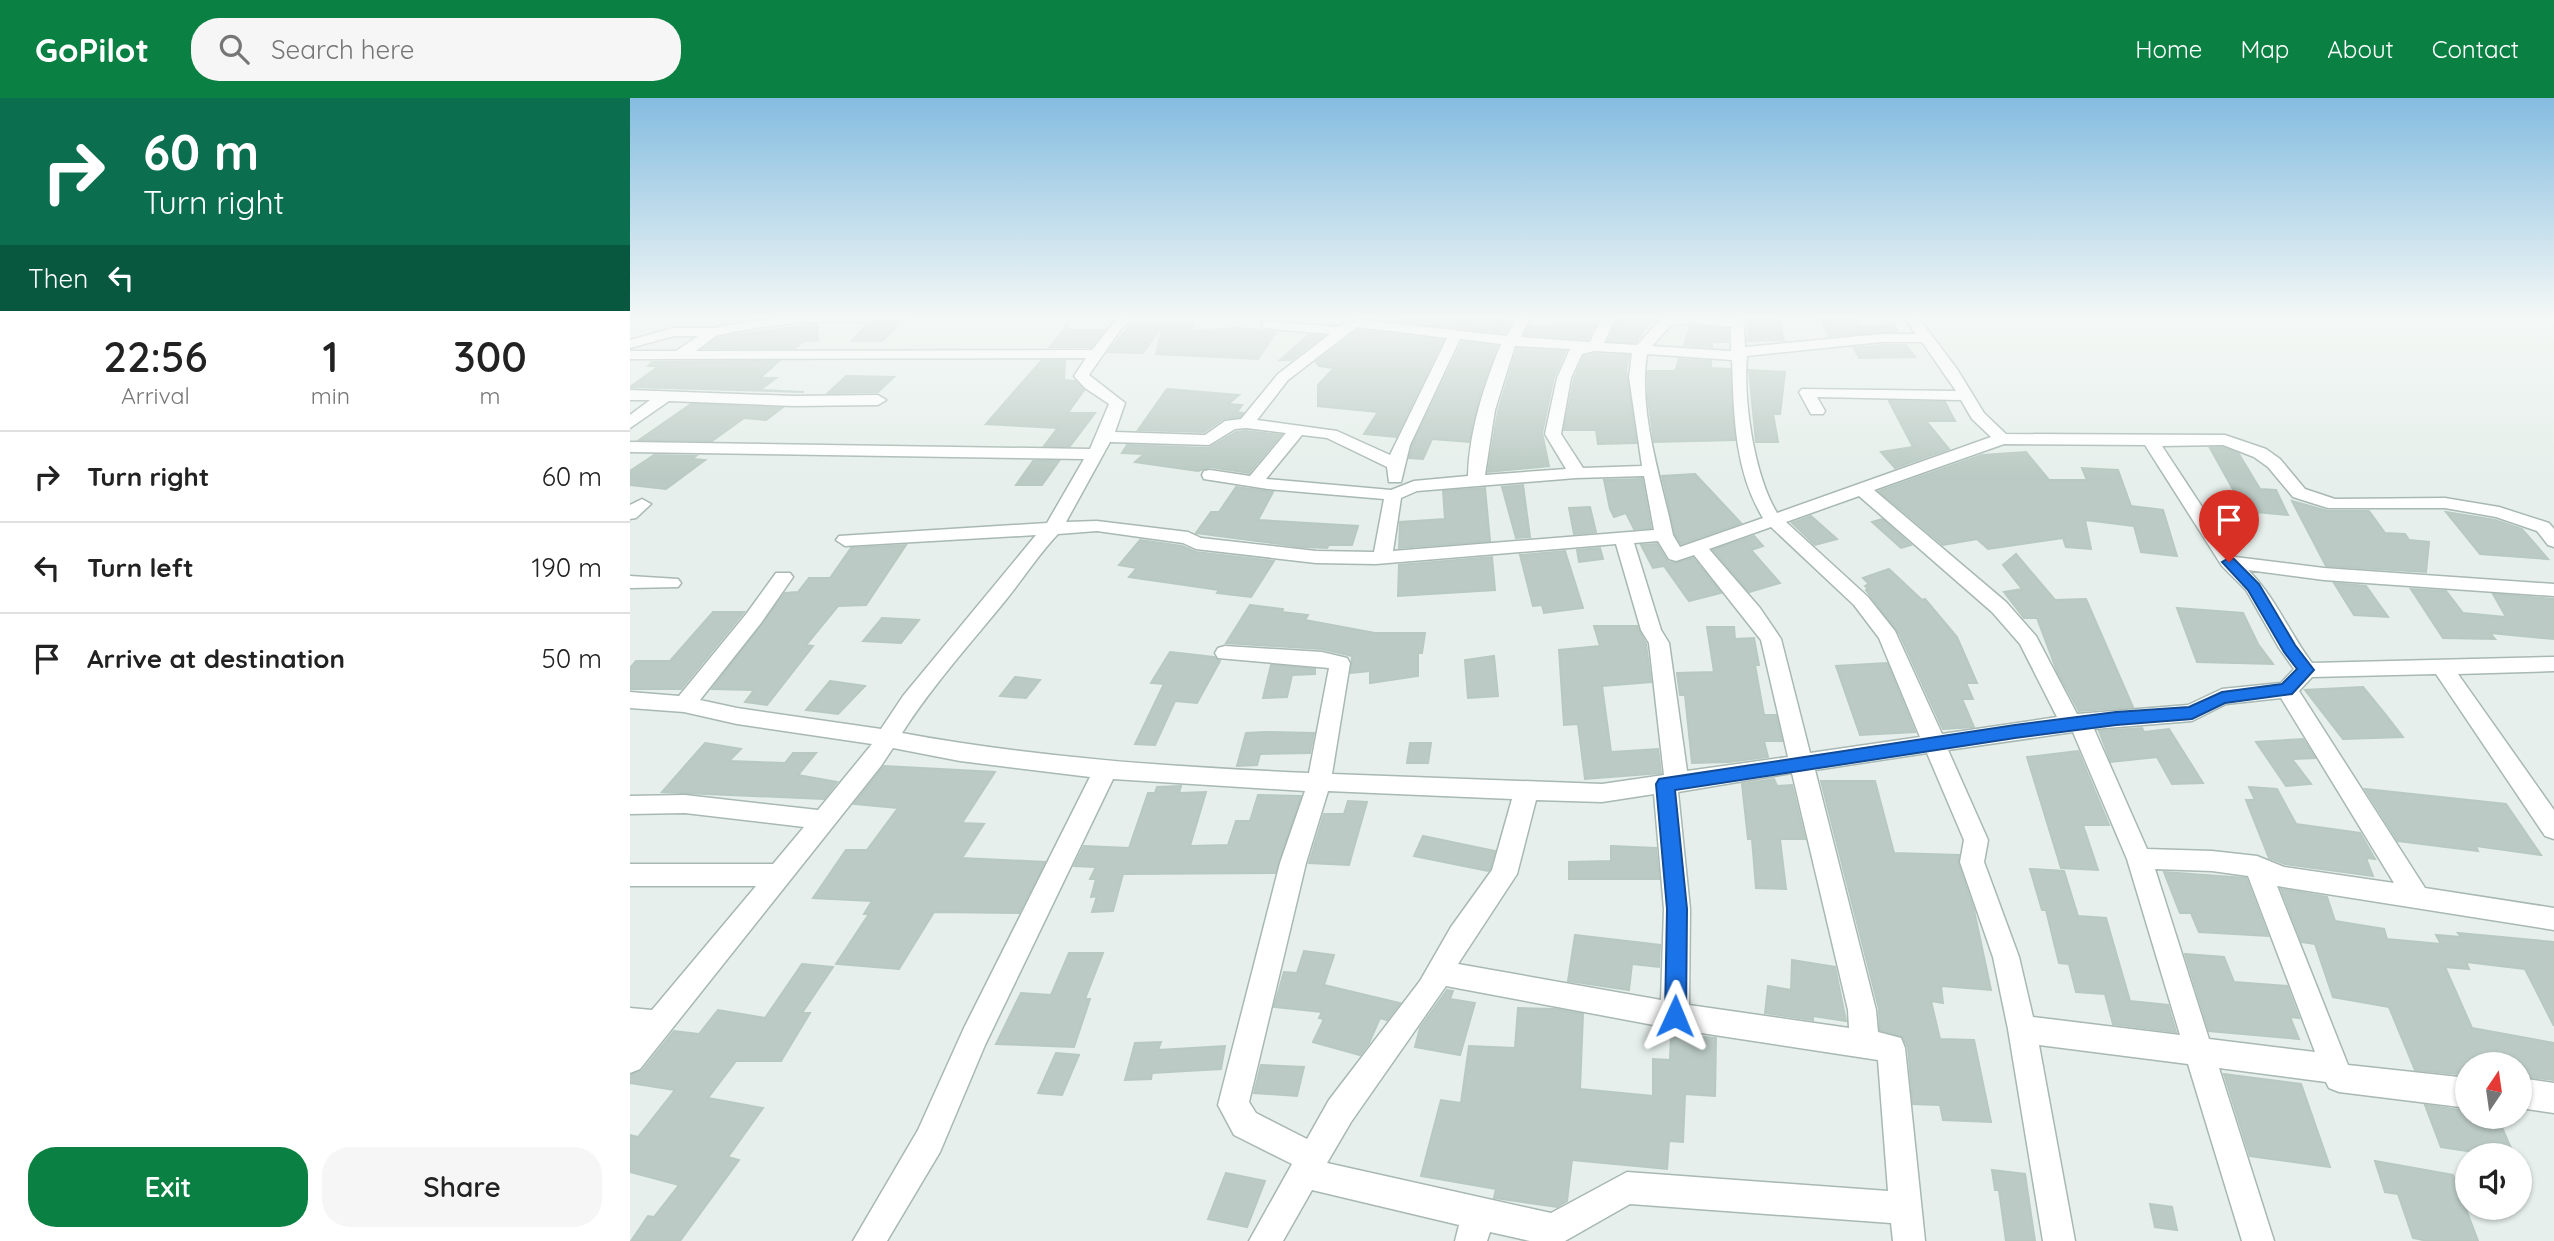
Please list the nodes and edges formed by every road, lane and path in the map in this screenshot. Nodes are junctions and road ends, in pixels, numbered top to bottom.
1 (1085, 369) edge
2 (1293, 369) edge
3 (1443, 369) edge
4 (1498, 369) edge
5 (1568, 369) edge
6 (1637, 369) edge
7 (1741, 369) edge
8 (1948, 369) edge
9 (630, 395) edge
10 (667, 395) junction
11 (1966, 396) junction
12 (878, 400) dead end
13 (1816, 411) dead end
14 (630, 423) edge
15 (1246, 423) junction
16 (1298, 429) junction
17 (2002, 439) junction
18 (2151, 441) junction
19 (1100, 446) junction
20 (631, 448) edge
21 (1395, 464) junction
22 (1651, 471) junction
23 (1576, 473) junction
24 (1210, 475) dead end
25 (1477, 481) junction
26 (1254, 482) junction
27 (1863, 490) junction
28 (1399, 492) junction
29 (630, 503) edge
30 (630, 514) edge
31 (1773, 520) junction
32 (1054, 527) junction
33 (1664, 535) junction
34 (1623, 538) junction
35 (845, 540) dead end
36 (2554, 541) edge
37 (1699, 549) junction
38 (1383, 557) junction
39 (2229, 562) junction
40 (2324, 574) junction
41 (783, 577) dead end
42 (630, 582) edge
43 (671, 583) dead end
44 (2254, 587) junction
45 (2554, 590) edge
46 (1225, 653) dead end
47 (2554, 664) edge
48 (2442, 667) junction
49 (2306, 670) junction
50 (2287, 690) junction
51 (630, 700) edge
52 (684, 704) junction
53 (2075, 723) junction
54 (889, 738) junction
55 (1934, 743) junction
56 (1802, 764) junction
57 (1106, 769) junction
58 (1319, 783) junction
59 (1671, 783) junction
60 (1526, 792) junction
61 (630, 806) edge
62 (822, 820) junction
63 (2554, 829) edge
64 (2139, 859) junction
65 (2257, 866) junction
66 (630, 875) edge
67 (778, 875) junction
68 (2417, 898) junction
69 (2554, 919) edge
70 (1441, 973) junction
71 (1675, 1016) junction
72 (630, 1021) edge
73 (658, 1024) junction
74 (2022, 1029) junction
75 (1864, 1042) junction
76 (2201, 1052) junction
77 (630, 1059) edge
78 (2335, 1069) junction
79 (2455, 1091) edge
80 (2532, 1095) edge
81 (2554, 1098) edge
82 (1309, 1166) junction
83 (1906, 1208) junction
84 (1475, 1227) edge
85 (869, 1241) edge
86 (1265, 1241) edge
87 (1909, 1241) edge
88 (2059, 1241) edge
89 (2258, 1241) edge

1 - 19 street
2 - 15 street
3 - 21 street
4 - 25 street
5 - 23 street
6 - 22 street
7 - 31 street
8 - 11 street
9 - 10 street
10 - 12 street
10 - 14 street
11 - 13 street
11 - 17 street
15 - 16 street
15 - 19 street
16 - 21 street
16 - 26 street
17 - 18 street
17 - 27 street
18 - 36 street
18 - 39 street
19 - 20 street
19 - 32 street
21 - 28 street
22 - 23 street
22 - 33 street
23 - 25 street
24 - 26 street
25 - 28 street
26 - 28 street
27 - 31 street
27 - 53 street
28 - 38 street
29 - 30 street
31 - 37 street
31 - 55 street
32 - 35 street
32 - 38 street
32 - 54 street
33 - 34 street
33 - 37 street
34 - 38 street
34 - 59 street
37 - 56 street
39 - 40 street
39 - 44 street
40 - 44 street
40 - 45 street
41 - 52 street
42 - 43 street
44 - 49 street
46 - 58 street
47 - 48 street
48 - 49 street
48 - 63 street
49 - 50 street
50 - 53 street
50 - 68 street
51 - 52 street
52 - 54 street
53 - 55 street
53 - 64 street
54 - 57 street
54 - 62 street
55 - 56 street
55 - 74 street
56 - 59 street
56 - 75 street
57 - 58 street
57 - 85 street
58 - 60 street
58 - 82 street
59 - 60 street
59 - 71 street
60 - 70 street
61 - 62 street
62 - 67 street
64 - 65 street
64 - 76 street
65 - 68 street
65 - 78 street
66 - 67 street
67 - 73 street
68 - 69 street
70 - 71 street
70 - 82 street
71 - 75 street
72 - 73 street
73 - 77 street
74 - 76 street
74 - 88 street
75 - 83 street
76 - 78 street
76 - 89 street
78 - 79 street
80 - 81 street
82 - 84 street
82 - 86 street
83 - 84 street
83 - 87 street

